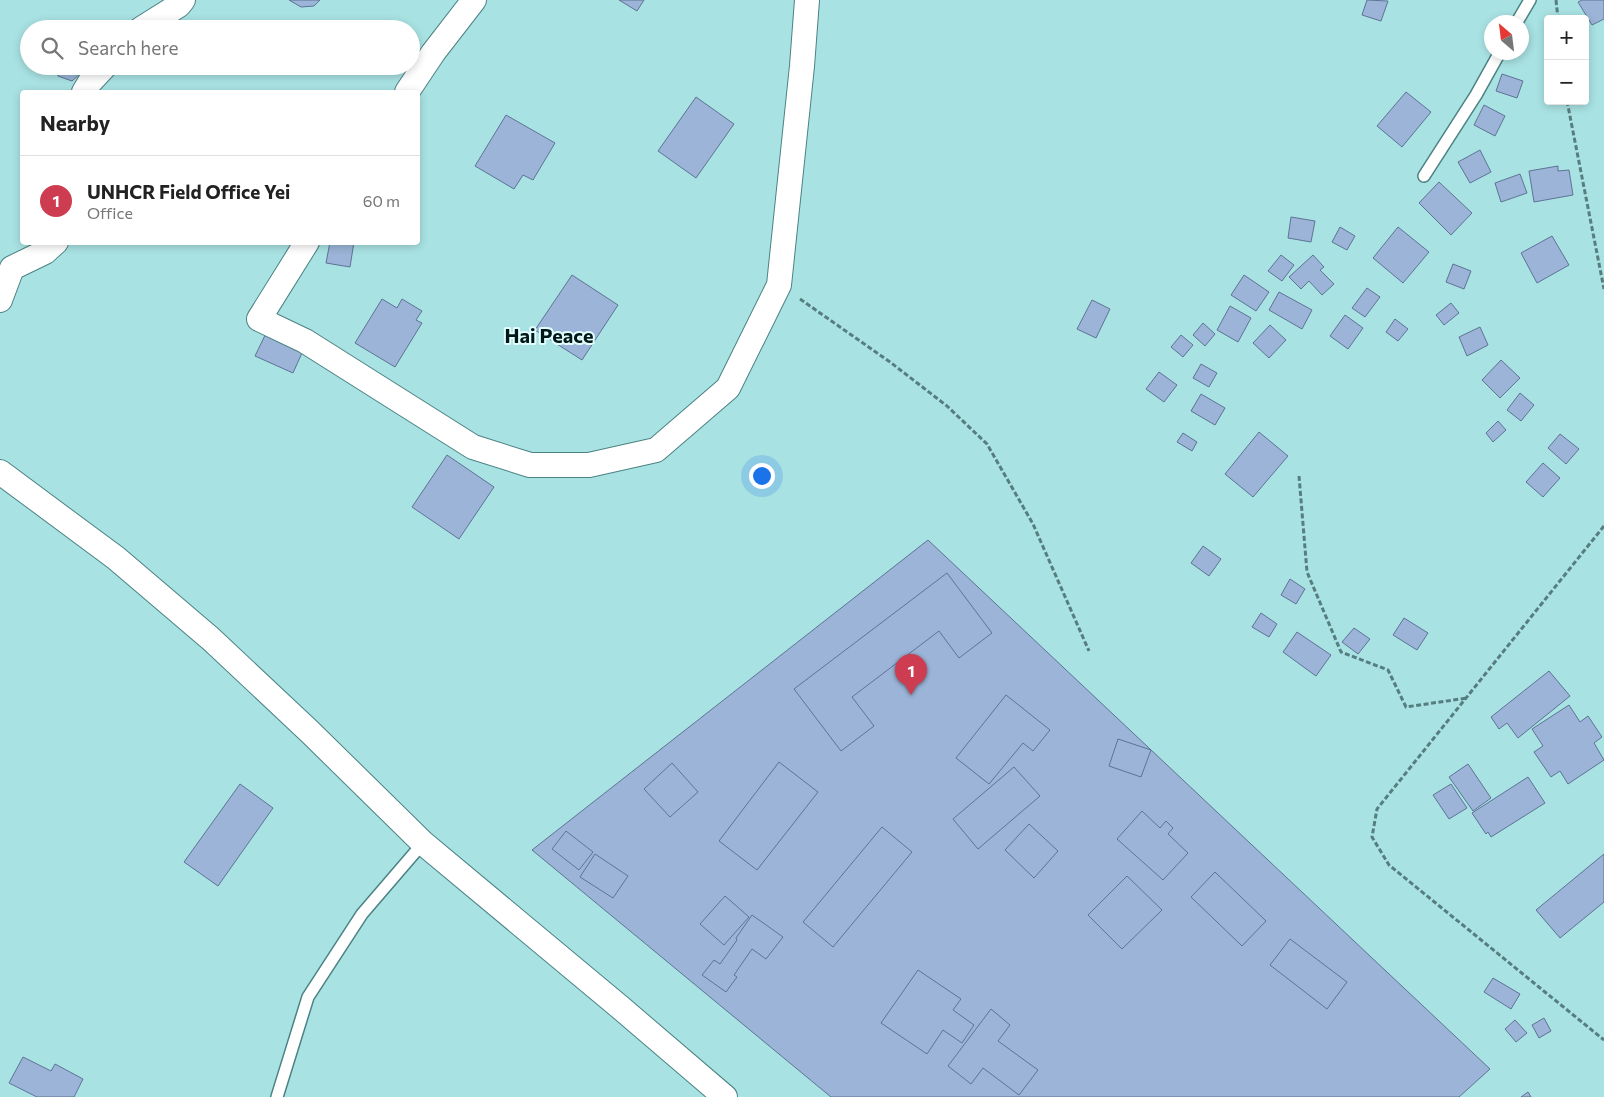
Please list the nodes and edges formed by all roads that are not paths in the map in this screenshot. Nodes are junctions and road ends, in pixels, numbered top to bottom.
1 (183, 0) edge
2 (474, 0) edge
3 (807, 0) edge
4 (1530, 0) edge
5 (1521, 15) edge
6 (155, 20) edge
7 (1496, 60) edge
8 (420, 72) edge
9 (97, 75) edge
10 (418, 75) edge
11 (85, 90) edge
12 (408, 90) edge
13 (1424, 176) dead end
14 (53, 245) edge
15 (305, 245) edge
16 (0, 300) edge
17 (0, 472) edge
18 (423, 843) junction
19 (277, 1097) edge
20 (724, 1097) edge

1 - 6 street
2 - 8 street
3 - 15 street
4 - 5 lane
7 - 13 lane
9 - 11 street
10 - 12 street
14 - 16 street
17 - 18 street
18 - 19 lane
18 - 20 street

